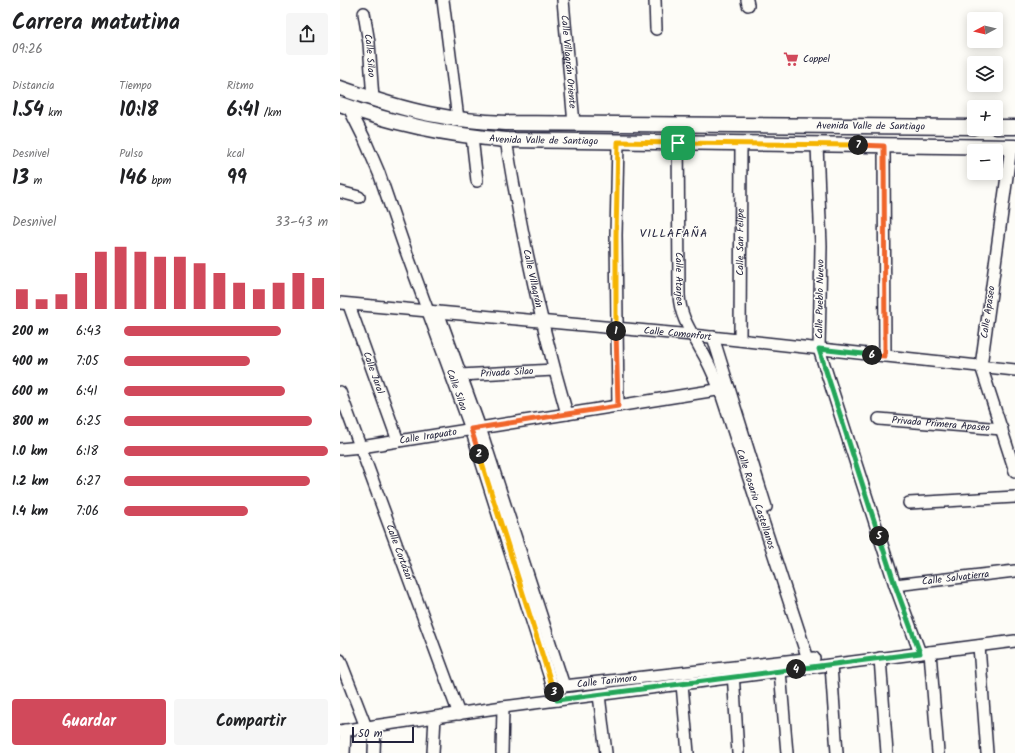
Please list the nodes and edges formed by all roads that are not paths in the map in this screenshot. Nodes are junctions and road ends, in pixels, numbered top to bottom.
1 (443, 0) edge
2 (563, 0) edge
3 (655, 0) edge
4 (364, 13) dead end
5 (656, 30) dead end
6 (340, 88) edge
7 (373, 99) junction
8 (345, 106) edge
9 (458, 119) junction
10 (574, 124) junction
11 (678, 125) junction
12 (967, 126) edge
13 (1003, 127) edge
14 (1015, 127) edge
15 (472, 138) junction
16 (506, 140) junction
17 (618, 142) junction
18 (678, 143) junction
19 (741, 144) junction
20 (817, 145) junction
21 (884, 146) junction
22 (1013, 147) edge
23 (477, 181) dead end
24 (340, 192) edge
25 (359, 197) dead end
26 (345, 304) edge
27 (432, 312) junction
28 (542, 321) junction
29 (616, 328) junction
30 (692, 335) junction
31 (713, 337) junction
32 (740, 340) junction
33 (819, 349) junction
34 (885, 356) junction
35 (981, 366) junction
36 (554, 370) junction
37 (1015, 370) edge
38 (460, 375) junction
39 (725, 389) junction
40 (340, 392) edge
41 (618, 406) junction
42 (567, 414) junction
43 (880, 419) dead end
44 (475, 429) junction
45 (1002, 429) junction
46 (398, 441) junction
47 (361, 447) junction
48 (340, 449) edge
49 (1015, 471) edge
50 (1015, 497) edge
51 (909, 503) dead end
52 (1015, 571) edge
53 (895, 585) junction
54 (1015, 641) edge
55 (979, 646) junction
56 (925, 653) junction
57 (880, 658) junction
58 (340, 660) edge
59 (812, 663) junction
60 (831, 665) junction
61 (780, 671) junction
62 (733, 673) junction
63 (682, 684) junction
64 (564, 686) junction
65 (599, 695) junction
66 (557, 700) junction
67 (503, 707) junction
68 (459, 714) junction
69 (434, 717) junction
70 (371, 726) junction
71 (342, 730) edge
72 (344, 753) edge
73 (374, 753) edge
74 (433, 753) edge
75 (502, 753) edge
76 (606, 753) edge
77 (688, 753) edge
78 (738, 753) edge
79 (787, 753) edge
80 (837, 753) edge
81 (887, 753) edge
82 (938, 753) edge
83 (987, 753) edge

1 - 9 street
2 - 10 street, Calle Villagrán Oriente
3 - 5 street
4 - 7 street, Calle Silao
6 - 7 main road, Avenida Valle de Santiago
7 - 9 main road, Avenida Valle de Santiago
8 - 15 main road, Avenida Valle de Santiago
8 - 27 street, Calle Silao
9 - 10 main road, Avenida Valle de Santiago
10 - 11 main road, Avenida Valle de Santiago
11 - 12 main road, Avenida Valle de Santiago
11 - 18 street, Calle Atarjea
13 - 14 main road
15 - 16 main road, Avenida Valle de Santiago
15 - 23 street
16 - 17 main road, Avenida Valle de Santiago
16 - 28 street, Calle Villagrán
17 - 18 main road, Avenida Valle de Santiago
17 - 29 street
18 - 19 main road, Avenida Valle de Santiago
18 - 30 street, Calle Atarjea
19 - 20 main road, Avenida Valle de Santiago
19 - 32 street, Calle San Felipe
20 - 21 main road, Avenida Valle de Santiago
20 - 33 street, Calle Pueblo Nuevo
21 - 22 main road, Avenida Valle de Santiago
21 - 34 street
22 - 35 street, Calle Apaseo
24 - 25 street
26 - 27 street, Calle Comonfort
26 - 46 street, Calle Jaral
27 - 28 street, Calle Comonfort
27 - 38 street, Calle Silao
27 - 44 street, Calle Silao
28 - 29 street, Calle Comonfort
28 - 36 street, Calle Villagrán
29 - 30 street, Calle Comonfort
29 - 41 street
30 - 31 street, Calle Comonfort
30 - 39 street, Calle Rosario Castellanos
31 - 32 street, Calle Comonfort
31 - 39 street, Calle Rosario Castellanos
32 - 33 street, Calle Comonfort
33 - 34 street, Calle Comonfort
33 - 53 street, Calle Pueblo Nuevo
34 - 35 street, Calle Comonfort
35 - 37 street, Calle Comonfort
35 - 45 street, Calle Apaseo
36 - 38 street, Privada Silao
36 - 42 street, Calle Villagrán
38 - 44 street, Calle Silao
39 - 41 street, Calle Irapuato
39 - 59 street, Calle Rosario Castellanos
40 - 47 street, Calle Cortázar
41 - 42 street, Calle Irapuato
42 - 44 street, Calle Irapuato
43 - 45 street, Privada Primera Apaseo
44 - 46 street, Calle Irapuato
44 - 64 street, Calle Silao
44 - 66 street, Calle Silao
45 - 49 street, Calle Apaseo
46 - 47 street, Calle Irapuato
47 - 48 street, Calle Irapuato
47 - 68 street, Calle Cortázar
50 - 51 street
52 - 53 street, Calle Salvatierra
53 - 56 street, Calle Pueblo Nuevo
54 - 55 street
55 - 56 street
55 - 83 street
56 - 57 street
56 - 82 street, Calle Pueblo Nuevo
57 - 60 street
57 - 81 street
58 - 70 street
59 - 60 street
59 - 61 street
59 - 62 street, Calle Tarimoro
60 - 80 street
61 - 62 street
61 - 79 street
62 - 63 street
62 - 64 street, Calle Tarimoro
62 - 78 street
63 - 65 street
63 - 77 street
64 - 66 street, Calle Tarimoro
65 - 66 street
65 - 76 street
66 - 67 street
67 - 68 street
67 - 75 street
68 - 69 street
69 - 70 street
69 - 74 street
70 - 71 street
70 - 73 street
71 - 72 street

